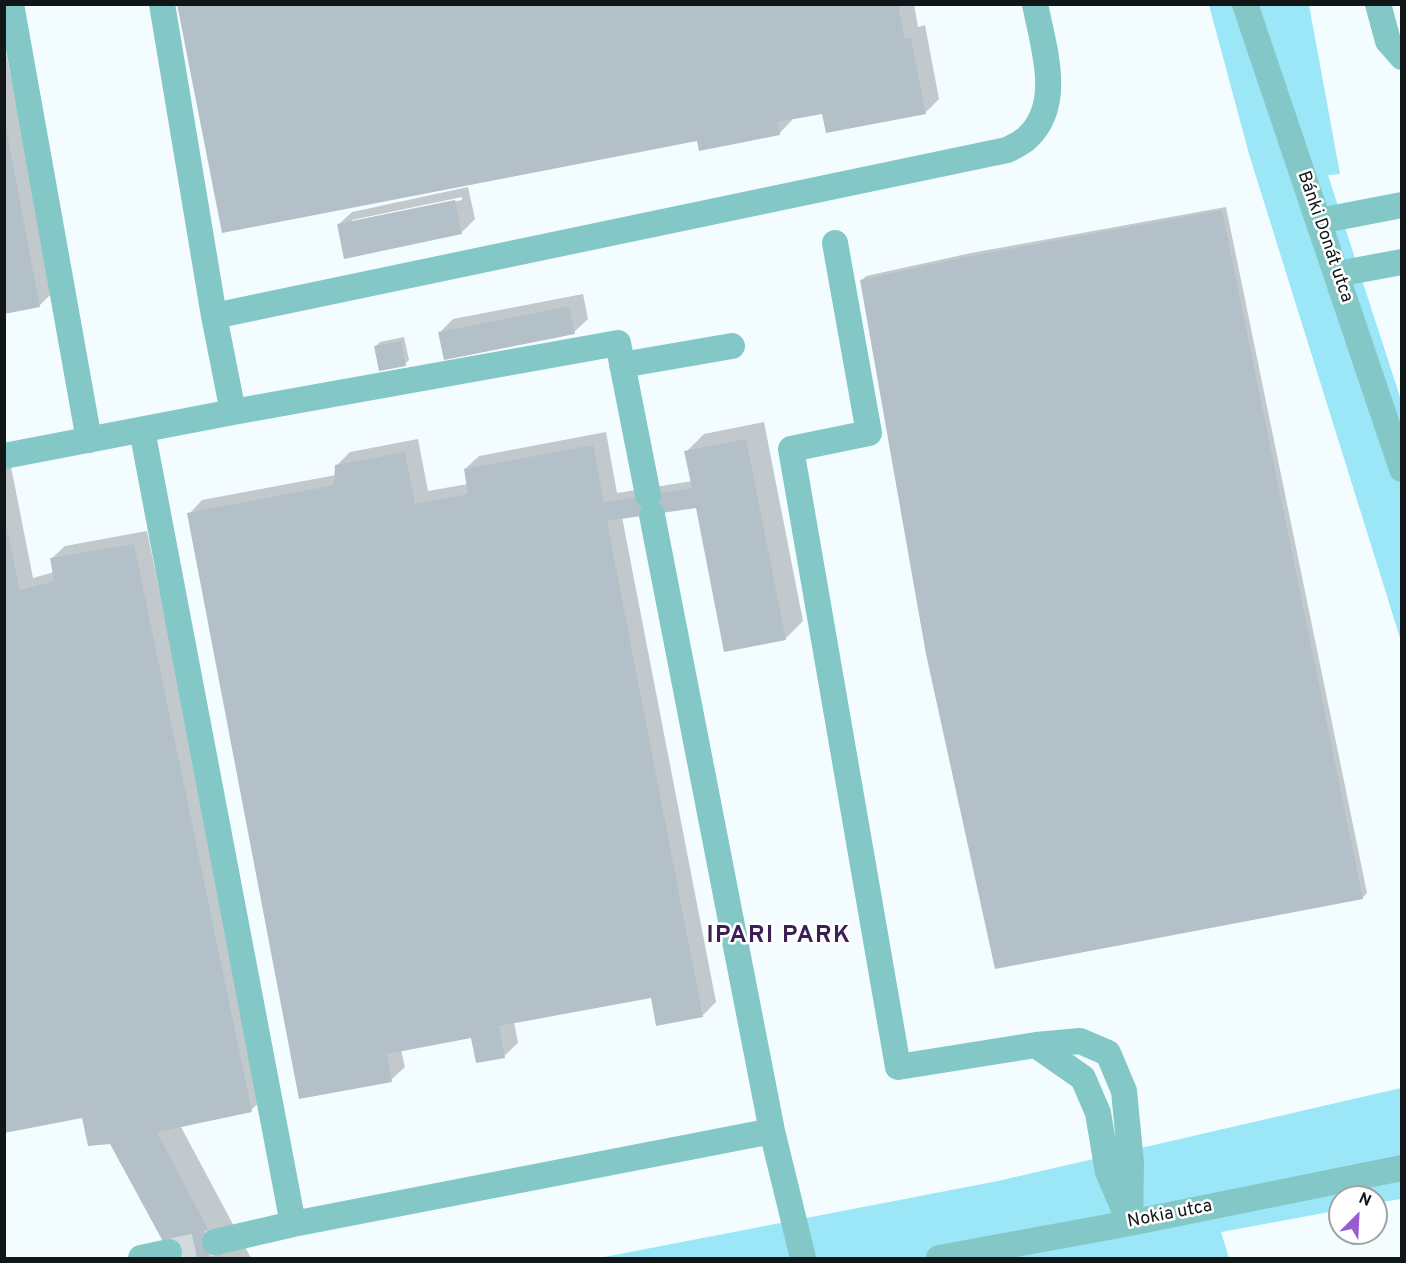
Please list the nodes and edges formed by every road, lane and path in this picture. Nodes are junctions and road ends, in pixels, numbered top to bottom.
1 (11, 4) edge
2 (162, 4) edge
3 (1035, 4) edge
4 (1245, 4) edge
5 (1378, 4) edge
6 (1401, 57) edge
7 (1401, 205) edge
8 (1319, 221) junction
9 (835, 243) dead end
10 (1401, 262) edge
11 (1337, 274) junction
12 (214, 316) junction
13 (732, 346) dead end
14 (622, 365) junction
15 (233, 412) junction
16 (142, 430) junction
17 (89, 440) junction
18 (4, 456) edge
19 (1401, 469) edge
20 (1036, 1045) junction
21 (772, 1131) junction
22 (1401, 1168) edge
23 (1130, 1223) junction
24 (293, 1224) junction
25 (215, 1242) tunnel mouth
26 (169, 1252) dead end
27 (141, 1258) edge
28 (803, 1258) edge
29 (939, 1258) edge

1 - 17 street
2 - 12 street
3 - 12 street
4 - 8 street, Bánki Donát utca
5 - 6 street
7 - 8 street
8 - 11 street, Bánki Donát utca
9 - 20 street
10 - 11 street
11 - 19 street, Bánki Donát utca
12 - 15 street
13 - 14 street
14 - 15 street
14 - 21 street
15 - 16 street
16 - 17 street
16 - 24 street
17 - 18 street
20 - 23 street
20 - 23 street
21 - 24 street
21 - 28 street
22 - 23 street, Nokia utca
23 - 29 street, Nokia utca
24 - 25 street
26 - 27 street

